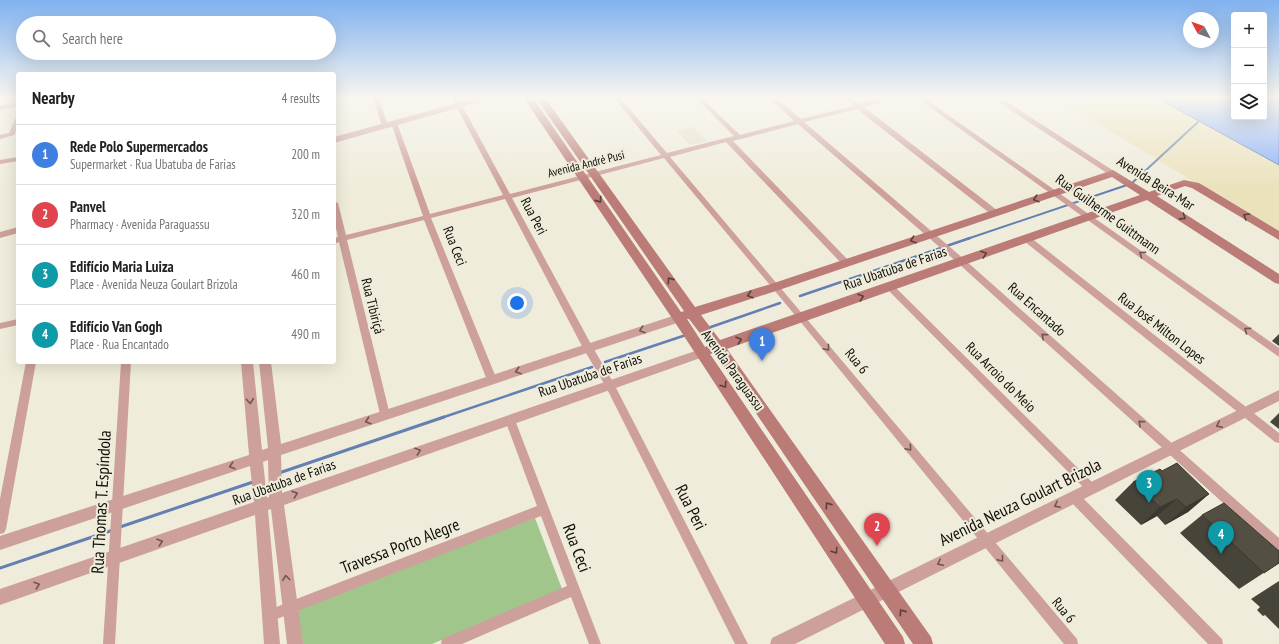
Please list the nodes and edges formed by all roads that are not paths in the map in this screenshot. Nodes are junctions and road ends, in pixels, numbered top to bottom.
1 (15, 128) edge
2 (376, 128) edge
3 (392, 128) edge
4 (471, 128) edge
5 (550, 128) edge
6 (561, 128) edge
7 (642, 128) edge
8 (729, 128) edge
9 (772, 128) edge
10 (807, 128) edge
11 (886, 128) edge
12 (963, 128) edge
13 (1042, 128) edge
14 (0, 137) edge
15 (738, 137) junction
16 (336, 139) edge
17 (728, 140) junction
18 (665, 156) junction
19 (16, 159) edge
20 (0, 162) edge
21 (594, 174) junction
22 (1115, 175) junction
23 (583, 177) junction
24 (1147, 194) junction
25 (506, 196) junction
26 (1060, 196) junction
27 (995, 213) junction
28 (1087, 215) junction
29 (427, 217) junction
30 (336, 222) edge
31 (16, 231) edge
32 (0, 235) edge
33 (1279, 236) edge
34 (934, 238) junction
35 (1027, 239) junction
36 (338, 240) edge
37 (957, 258) junction
38 (845, 262) junction
39 (1279, 280) edge
40 (775, 287) junction
41 (890, 287) junction
42 (692, 312) junction
43 (679, 318) junction
44 (802, 318) junction
45 (16, 322) edge
46 (0, 326) edge
47 (714, 343) junction
48 (588, 348) junction
49 (699, 348) junction
50 (1279, 353) edge
51 (31, 364) edge
52 (126, 364) edge
53 (247, 364) edge
54 (265, 364) edge
55 (492, 380) junction
56 (610, 385) junction
57 (1279, 395) edge
58 (1245, 412) junction
59 (385, 415) junction
60 (510, 420) junction
61 (1279, 439) edge
62 (1169, 449) junction
63 (275, 458) junction
64 (256, 463) junction
65 (1091, 488) junction
66 (276, 495) junction
67 (1074, 496) junction
68 (261, 503) junction
69 (118, 504) junction
70 (544, 509) junction
71 (0, 529) edge
72 (986, 540) junction
73 (0, 543) edge
74 (1279, 546) edge
75 (115, 552) junction
76 (574, 589) junction
77 (886, 590) junction
78 (0, 597) edge
79 (867, 600) junction
80 (290, 607) junction
81 (269, 616) junction
82 (109, 644) edge
83 (272, 644) edge
84 (295, 644) edge
85 (447, 644) edge
86 (595, 644) edge
87 (742, 644) edge
88 (778, 644) edge
89 (896, 644) edge
90 (924, 644) edge
91 (1072, 644) edge
92 (1217, 644) edge

1 - 14 street
2 - 16 street
3 - 29 street, Rua Ceci
4 - 25 street, Rua Peri
5 - 23 main road, Avenida Paraguassu
6 - 21 main road, Avenida Paraguassu
7 - 18 street, Rua 6
8 - 15 street
9 - 15 street, Avenida André Pusi
10 - 34 street, Rua Encantado
11 - 27 street
12 - 26 street, Rua Guilherme Guittmann
13 - 22 street, Avenida Beira-Mar
15 - 17 street, Avenida André Pusi
17 - 18 street, Avenida André Pusi
17 - 38 street
18 - 21 street, Avenida André Pusi
18 - 40 street, Rua 6
19 - 20 street
21 - 23 street, Avenida André Pusi
42 -> 21 main road, Avenida Paraguassu
22 - 24 main road, Avenida Beira-Mar
22 - 26 main road, Rua Ubatuba de Farias
23 - 25 street, Avenida André Pusi
23 -> 43 main road, Avenida Paraguassu
24 - 28 main road, Rua Ubatuba de Farias
33 -> 24 main road, Rua Ubatuba de Farias
24 -> 39 main road, Avenida Beira-Mar
25 - 29 street, Avenida André Pusi
25 - 48 street, Rua Peri
26 -> 27 main road, Rua Ubatuba de Farias
26 - 28 street, Rua Guilherme Guittmann
27 - 34 main road, Rua Ubatuba de Farias
28 - 35 main road, Rua Ubatuba de Farias
50 -> 28 street, Rua Guilherme Guittmann
29 - 36 street, Avenida André Pusi
29 - 55 street, Rua Ceci
30 - 36 street, Rua Tibiriçá
31 - 32 street
34 - 37 street, Rua Encantado
34 -> 38 main road, Rua Ubatuba de Farias
37 -> 35 main road, Rua Ubatuba de Farias
35 - 58 street, Rua José Milton Lopes
36 - 59 street, Rua Tibiriçá
37 - 41 main road, Rua Ubatuba de Farias
62 -> 37 street, Rua Encantado
38 - 40 main road, Rua Ubatuba de Farias
40 -> 42 main road, Rua Ubatuba de Farias
40 - 44 street, Rua 6
44 -> 41 main road, Rua Ubatuba de Farias
41 - 65 street, Rua Arroio do Meio
42 - 43 main road, Rua Ubatuba de Farias
42 - 47 main road, Avenida Paraguassu
43 -> 48 street, Rua Ubatuba de Farias
43 - 49 main road, Avenida Paraguassu
47 -> 44 main road, Rua Ubatuba de Farias
44 -> 72 street, Rua 6
45 - 46 street
47 - 49 main road, Rua Ubatuba de Farias
77 -> 47 main road, Avenida Paraguassu
48 -> 55 street, Rua Ubatuba de Farias
48 - 56 street, Rua Peri
49 - 56 street, Rua Ubatuba de Farias
49 -> 79 main road, Avenida Paraguassu
51 - 71 street
52 - 69 street, Rua Thomas T. Espíndola
53 -> 64 street
54 - 63 street
55 - 59 street, Rua Ubatuba de Farias
56 - 60 street, Rua Ubatuba de Farias
56 - 87 street, Rua Peri
57 - 58 street, Avenida Neuza Goulart Brizola
58 - 61 street, Rua José Milton Lopes
58 -> 62 street, Avenida Neuza Goulart Brizola
59 -> 63 street, Rua Ubatuba de Farias
66 -> 60 street, Rua Ubatuba de Farias
60 - 70 street, Rua Ceci
62 - 65 street, Avenida Neuza Goulart Brizola
62 - 74 street, Rua Encantado
63 - 64 street, Rua Ubatuba de Farias
63 - 66 street
64 - 68 street
64 -> 69 street, Rua Ubatuba de Farias
65 - 67 street, Avenida Neuza Goulart Brizola
66 - 68 street, Rua Ubatuba de Farias
80 -> 66 street
67 -> 72 street, Avenida Neuza Goulart Brizola
67 - 92 street
75 -> 68 street, Rua Ubatuba de Farias
68 - 81 street
69 - 73 street, Rua Ubatuba de Farias
69 - 75 street, Rua Thomas T. Espíndola
70 - 76 street, Rua Ceci
70 - 80 street, Travessa Porto Alegre
72 -> 77 street, Avenida Neuza Goulart Brizola
72 -> 91 street, Rua 6
78 -> 75 street, Rua Ubatuba de Farias
75 - 82 street, Rua Thomas T. Espíndola
76 - 85 street
76 - 86 street, Rua Ceci
77 - 79 street, Avenida Neuza Goulart Brizola
90 -> 77 main road, Avenida Paraguassu
79 - 88 street, Avenida Neuza Goulart Brizola
79 - 89 main road, Avenida Paraguassu
80 - 81 street, Travessa Porto Alegre
80 - 84 street
81 - 83 street

